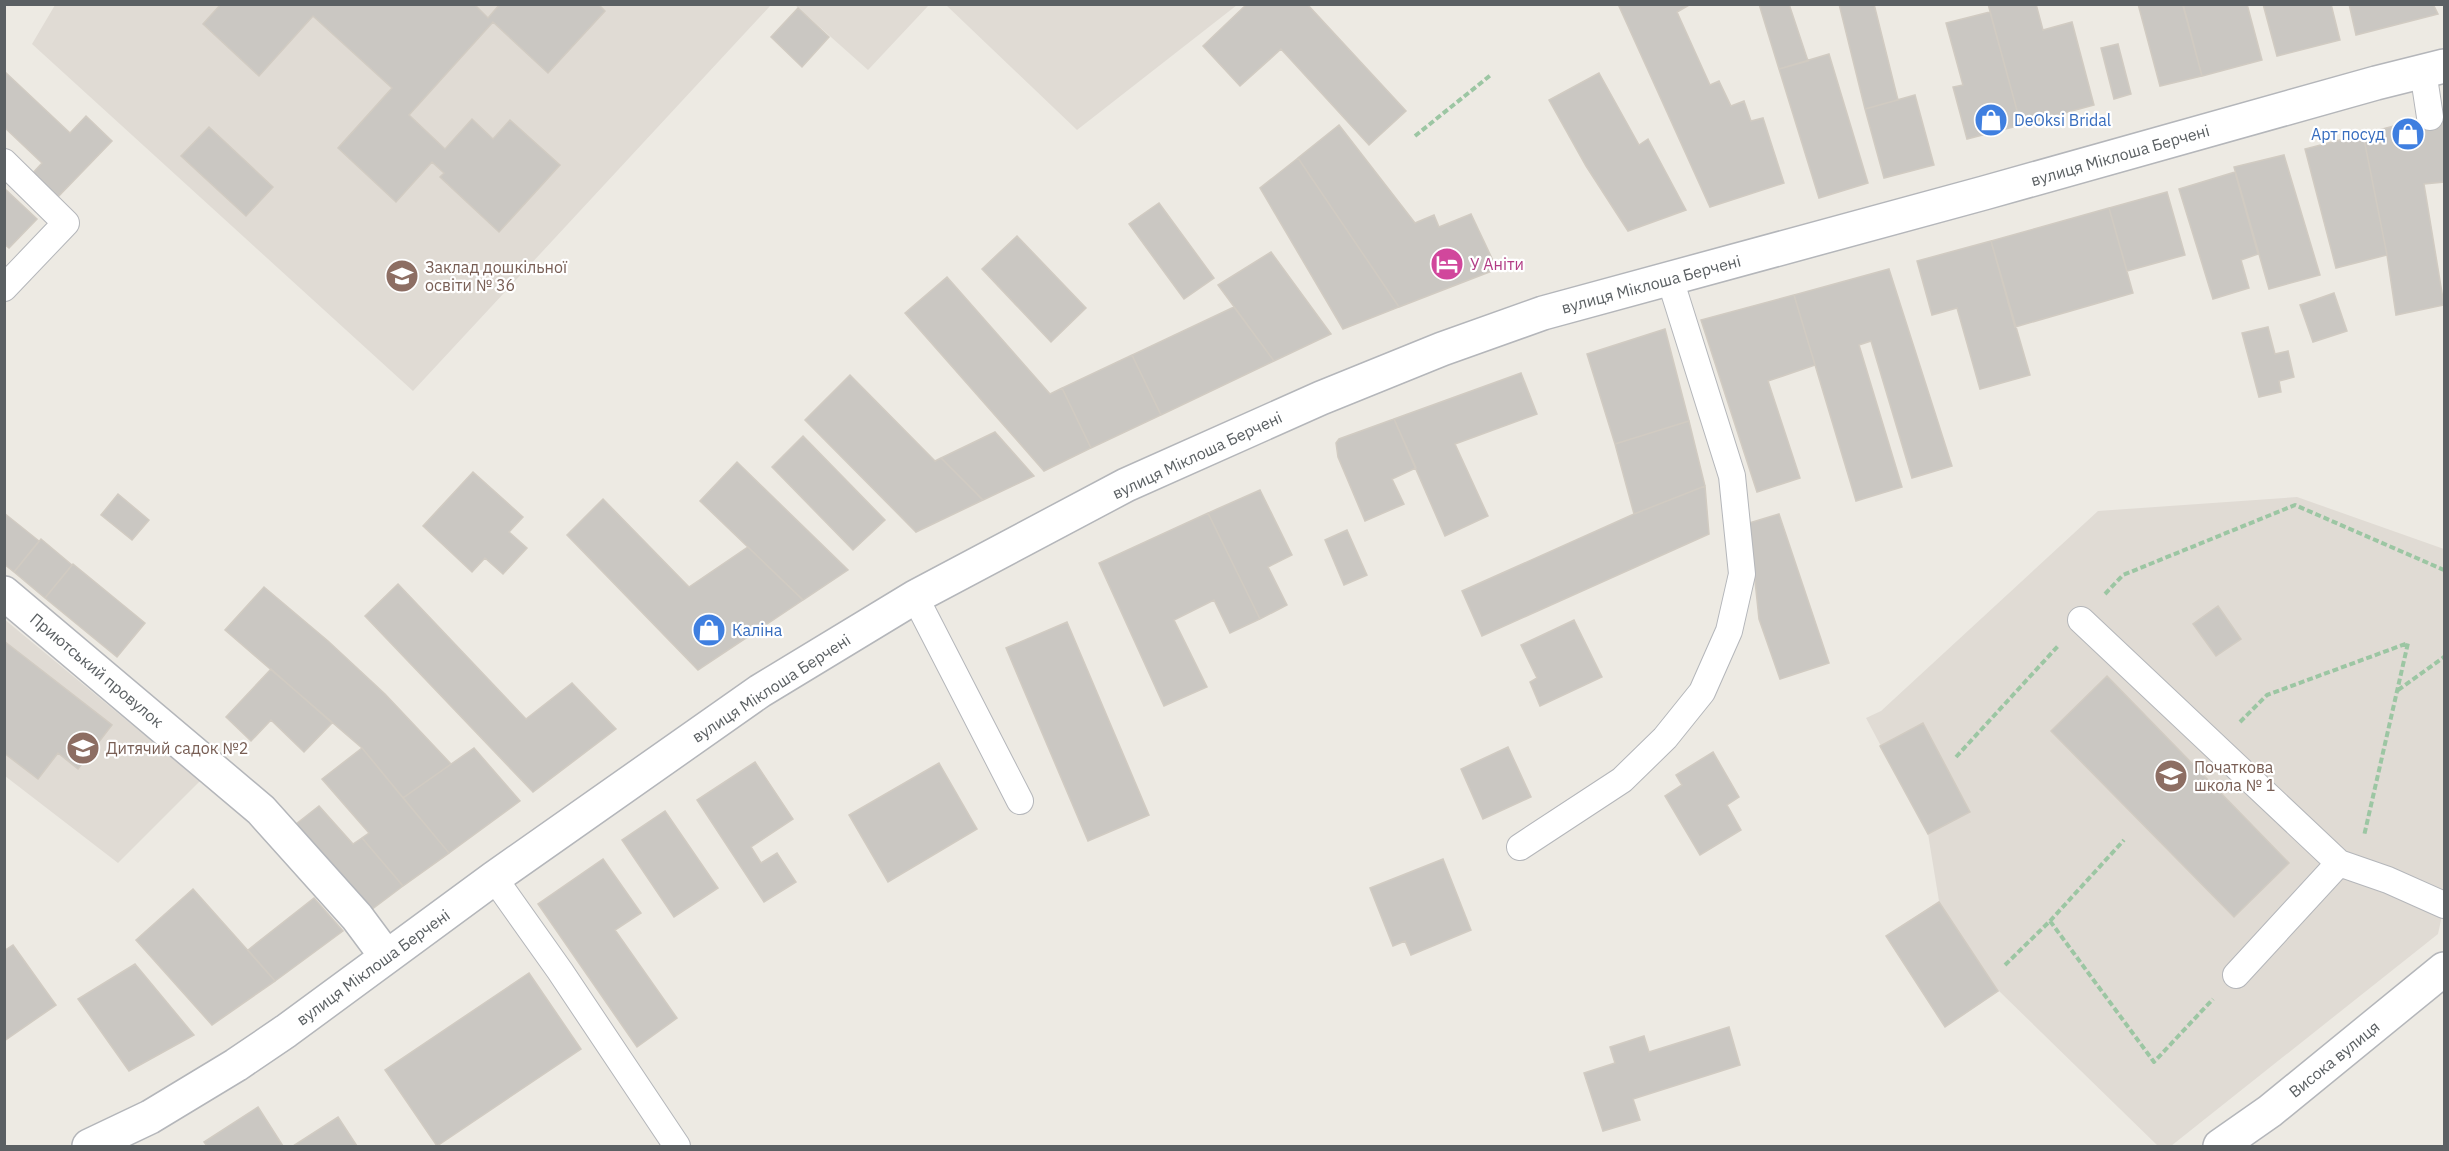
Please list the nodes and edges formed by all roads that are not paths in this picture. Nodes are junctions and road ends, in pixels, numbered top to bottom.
1 (2434, 69) edge
2 (2430, 117) dead end
3 (4, 162) edge
4 (1670, 279) junction
5 (4, 288) edge
6 (4, 593) edge
7 (915, 597) junction
8 (2081, 620) road end
9 (1020, 801) dead end
10 (1520, 847) dead end
11 (2339, 863) junction
12 (494, 878) junction
13 (2445, 905) edge
14 (386, 956) junction
15 (2445, 969) edge
16 (2236, 975) road end
17 (89, 1146) edge
18 (676, 1146) edge
19 (2220, 1146) edge

1 - 2 lane
1 - 4 street, вулиця Міклоша Берчені
3 - 5 lane
4 - 7 street, вулиця Міклоша Берчені
4 - 10 lane
6 - 14 street, Приютський провулок
7 - 9 lane
7 - 12 street, вулиця Міклоша Берчені
8 - 11 lane
11 - 13 lane
11 - 16 lane
12 - 14 street, вулиця Міклоша Берчені
12 - 18 lane
14 - 17 street, вулиця Міклоша Берчені
15 - 19 street, Висока вулиця

